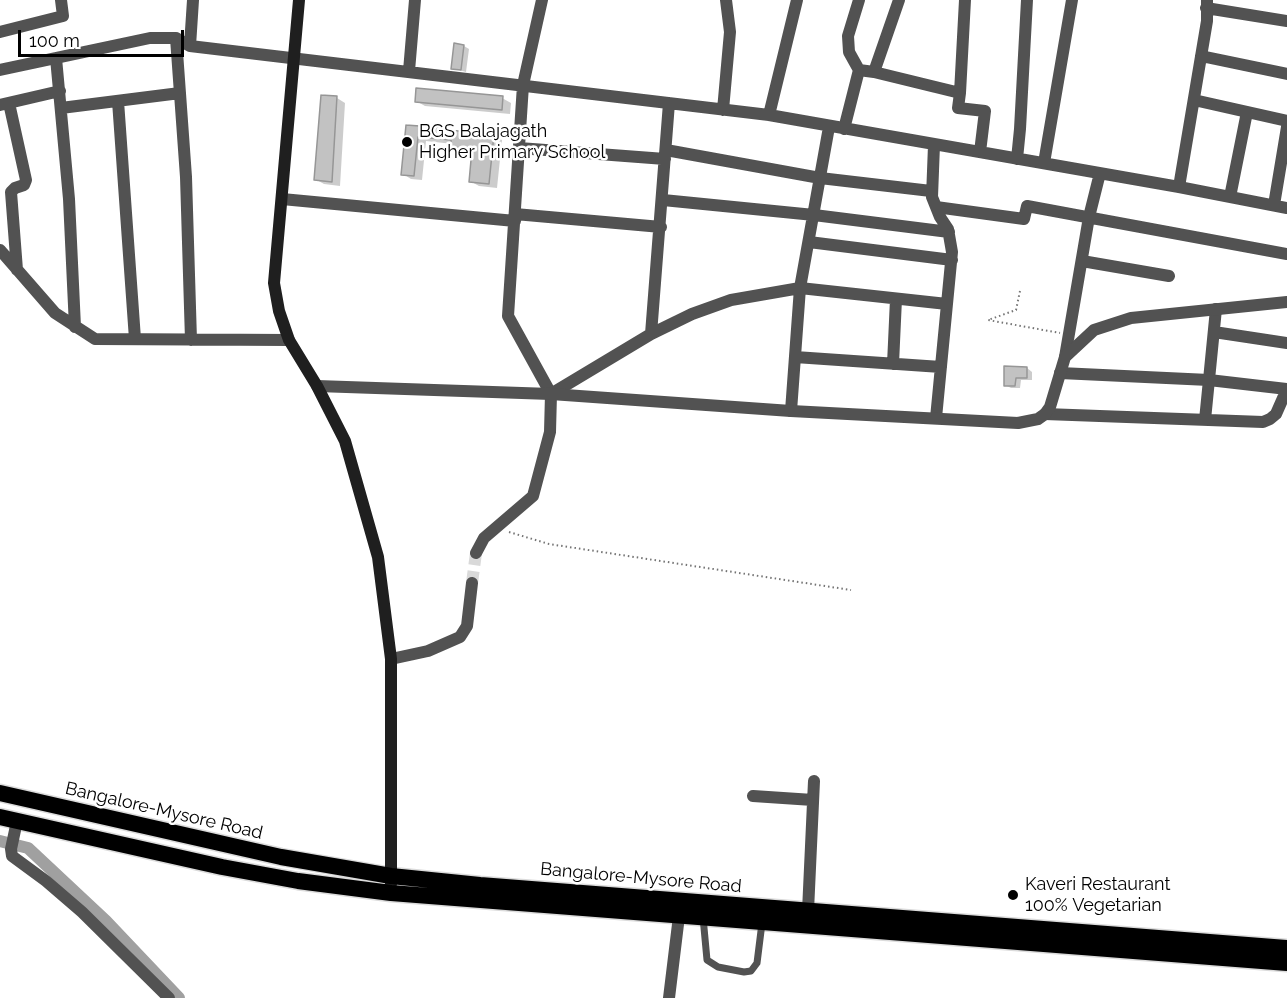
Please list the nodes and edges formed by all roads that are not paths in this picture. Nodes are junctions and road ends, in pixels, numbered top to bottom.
1 (61, 0) edge
2 (193, 0) edge
3 (299, 0) edge
4 (415, 0) edge
5 (542, 0) edge
6 (726, 0) edge
7 (797, 0) edge
8 (859, 0) edge
9 (899, 0) edge
10 (965, 0) edge
11 (1027, 0) edge
12 (1072, 0) edge
13 (1206, 4) edge
14 (1287, 21) edge
15 (0, 32) edge
16 (176, 38) junction
17 (190, 46) junction
18 (1201, 56) junction
19 (56, 58) junction
20 (295, 58) junction
21 (0, 70) edge
22 (859, 70) junction
23 (409, 71) junction
24 (874, 72) junction
25 (1287, 74) edge
26 (523, 85) junction
27 (60, 91) junction
28 (180, 93) junction
29 (960, 93) junction
30 (1194, 100) junction
31 (118, 101) junction
32 (669, 103) junction
33 (5, 104) edge
34 (61, 108) junction
35 (723, 110) junction
36 (1247, 112) junction
37 (769, 115) junction
38 (1287, 121) edge
39 (829, 127) junction
40 (1287, 127) edge
41 (844, 129) junction
42 (934, 145) junction
43 (519, 148) junction
44 (980, 152) junction
45 (665, 155) junction
46 (1017, 159) junction
47 (1044, 163) junction
48 (1100, 173) junction
49 (820, 178) junction
50 (1179, 187) junction
51 (931, 191) junction
52 (1230, 197) junction
53 (282, 199) junction
54 (663, 200) junction
55 (1274, 205) junction
56 (936, 207) junction
57 (1287, 208) edge
58 (814, 215) junction
59 (515, 217) junction
60 (1089, 217) junction
61 (661, 227) junction
62 (949, 232) junction
63 (809, 242) junction
64 (0, 250) edge
65 (1287, 254) edge
66 (952, 260) junction
67 (1082, 261) junction
68 (17, 270) junction
69 (1169, 276) dead end
70 (800, 288) junction
71 (896, 299) junction
72 (1287, 302) edge
73 (947, 304) junction
74 (1216, 309) junction
75 (75, 327) junction
76 (1214, 332) junction
77 (651, 334) junction
78 (135, 339) junction
79 (191, 340) junction
80 (289, 340) junction
81 (1287, 343) edge
82 (795, 357) junction
83 (1065, 357) junction
84 (892, 364) junction
85 (941, 367) junction
86 (1060, 373) junction
87 (1209, 380) junction
88 (317, 386) junction
89 (1287, 389) edge
90 (551, 394) junction
91 (791, 411) junction
92 (1045, 414) junction
93 (936, 418) junction
94 (1205, 420) junction
95 (476, 553) tunnel mouth
96 (472, 583) tunnel mouth
97 (391, 659) junction
98 (814, 781) dead end
99 (0, 793) edge
100 (753, 796) dead end
101 (813, 800) junction
102 (0, 817) edge
103 (17, 821) junction
104 (391, 876) junction
105 (391, 893) junction
106 (704, 910) junction
107 (808, 911) junction
108 (679, 916) junction
109 (762, 923) junction
110 (1287, 948) edge
111 (1287, 963) edge
112 (170, 998) edge
113 (669, 998) edge

1 - 15 street
2 - 17 street
3 - 20 main road
4 - 23 street
5 - 26 street
6 - 35 street
7 - 37 street
8 - 22 street
9 - 24 street
10 - 29 street
11 - 46 street
12 - 47 street
13 - 14 street
13 - 18 street
16 - 17 street
16 - 19 street
16 - 28 street
17 - 20 street
18 - 25 street
18 - 30 street
19 - 21 street
19 - 27 street
20 - 23 street
20 - 53 main road
22 - 24 street
22 - 41 street
23 - 26 street
24 - 29 street
26 - 32 street
26 - 43 street
27 - 33 street
27 - 34 street
28 - 31 street
28 - 79 street
29 - 44 street
30 - 36 street
30 - 50 street
31 - 34 street
31 - 78 street
32 - 35 street
32 - 45 street
33 - 68 street
34 - 75 street
35 - 37 street
36 - 38 street
36 - 52 street
37 - 39 street
39 - 41 street
39 - 49 street
40 - 55 street
41 - 42 street
42 - 44 street
42 - 51 street
43 - 45 street
43 - 59 street
44 - 46 street
45 - 49 street
45 - 54 street
46 - 47 street
47 - 48 street
48 - 50 street
48 - 60 street
49 - 51 street
49 - 58 street
50 - 52 street
51 - 56 street
52 - 55 street
53 - 59 street
53 - 80 main road
54 - 58 street
54 - 61 street
55 - 57 street
56 - 60 street
56 - 62 street
58 - 62 street
58 - 63 street
59 - 61 street
59 - 90 street
60 - 65 street
60 - 67 street
61 - 77 street
62 - 66 street
63 - 66 street
63 - 70 street
64 - 68 street
66 - 73 street
67 - 69 street
67 - 83 street
68 - 75 street
70 - 71 street
70 - 77 street
70 - 82 street
71 - 73 street
71 - 84 street
72 - 74 street
73 - 85 street
74 - 76 street
74 - 83 street
75 - 78 street
76 - 81 street
76 - 87 street
77 - 90 street
78 - 79 street
79 - 80 street
80 - 88 main road
82 - 84 street
82 - 91 street
83 - 86 street
84 - 85 street
85 - 93 street
86 - 87 street
86 - 92 street
87 - 89 street
87 - 94 street
88 - 90 street
88 - 97 main road
89 - 94 street
90 - 91 street
90 - 95 street
91 - 93 street
92 - 93 street
92 - 94 street
96 - 97 street
97 - 104 main road
98 - 101 street
99 - 104 highway, Bangalore-Mysore Road
100 - 101 street
101 - 107 street
102 - 103 highway, Bangalore-Mysore Road
103 - 105 highway, Bangalore-Mysore Road
103 - 112 street
104 - 105 main road
104 - 106 highway, Bangalore-Mysore Road
105 - 108 highway, Bangalore-Mysore Road
106 - 107 highway, Bangalore-Mysore Road
106 - 108 highway, Bangalore-Mysore Road
106 - 109 highway, Bangalore-Mysore Road
106 - 109 lane
107 - 110 highway, Bangalore-Mysore Road
108 - 113 street
109 - 111 highway, Bangalore-Mysore Road

